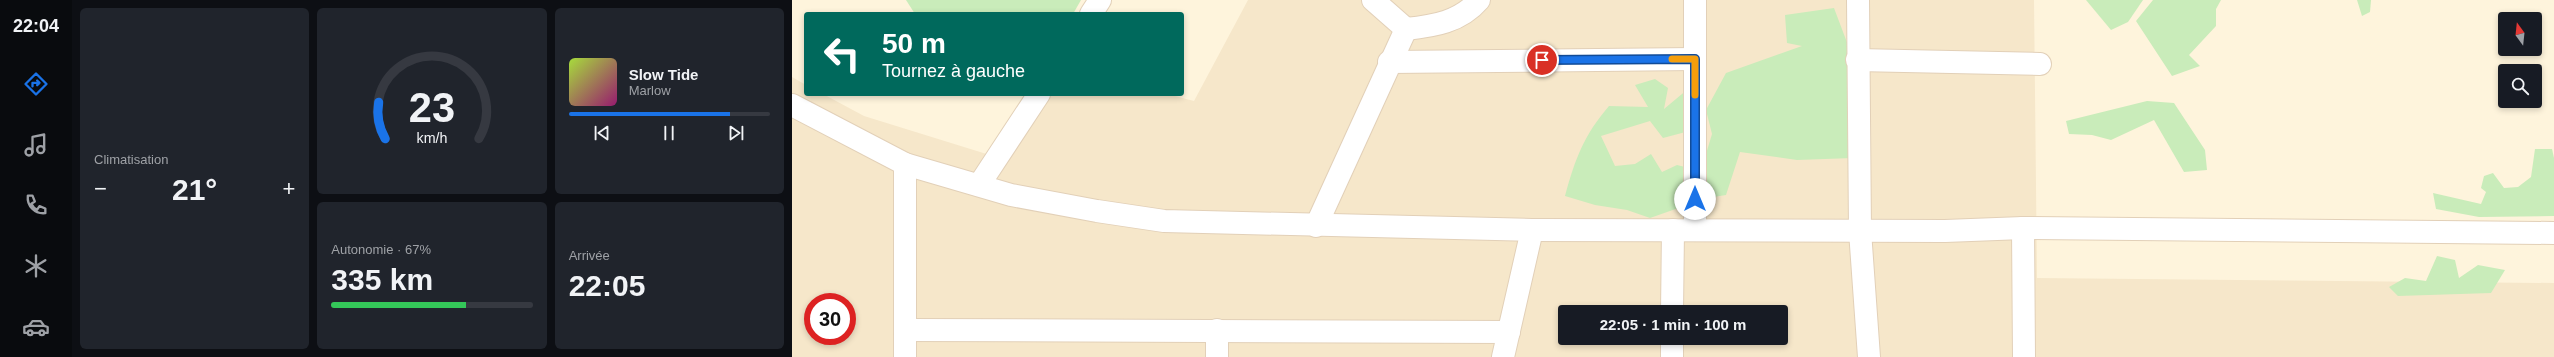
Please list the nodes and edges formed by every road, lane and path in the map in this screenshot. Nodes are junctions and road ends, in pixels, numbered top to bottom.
1 (1100, 0) edge
2 (1374, 0) edge
3 (1480, 0) edge
4 (1695, 0) edge
5 (1858, 0) edge
6 (1092, 12) edge
7 (1406, 29) junction
8 (1695, 59) junction
9 (1857, 60) junction
10 (1389, 62) junction
11 (2040, 64) dead end
12 (1037, 96) edge
13 (792, 105) edge
14 (905, 164) junction
15 (979, 185) junction
16 (1316, 226) junction
17 (2023, 228) junction
18 (1532, 230) junction
19 (1673, 230) junction
20 (1695, 230) junction
21 (1860, 231) junction
22 (2554, 232) edge
23 (1672, 305) edge
24 (905, 330) junction
25 (1217, 330) junction
26 (1509, 332) junction
27 (1672, 345) edge
28 (905, 357) edge
29 (1217, 357) edge
30 (1503, 357) edge
31 (1672, 357) edge
32 (1869, 357) edge
33 (2024, 357) edge

1 - 6 street
2 - 7 street
3 - 7 street
4 - 8 street
5 - 9 street
7 - 10 street
8 - 10 street
8 - 20 street
9 - 11 street
9 - 21 street
10 - 16 street
12 - 15 street
13 - 14 street
14 - 15 street
14 - 24 street
15 - 16 street
16 - 18 street
17 - 21 street
17 - 22 street
17 - 33 street
18 - 19 street
18 - 26 street
19 - 20 street
19 - 23 street
20 - 21 street
21 - 32 street
24 - 25 street
24 - 28 street
25 - 26 street
25 - 29 street
26 - 30 street
27 - 31 street

